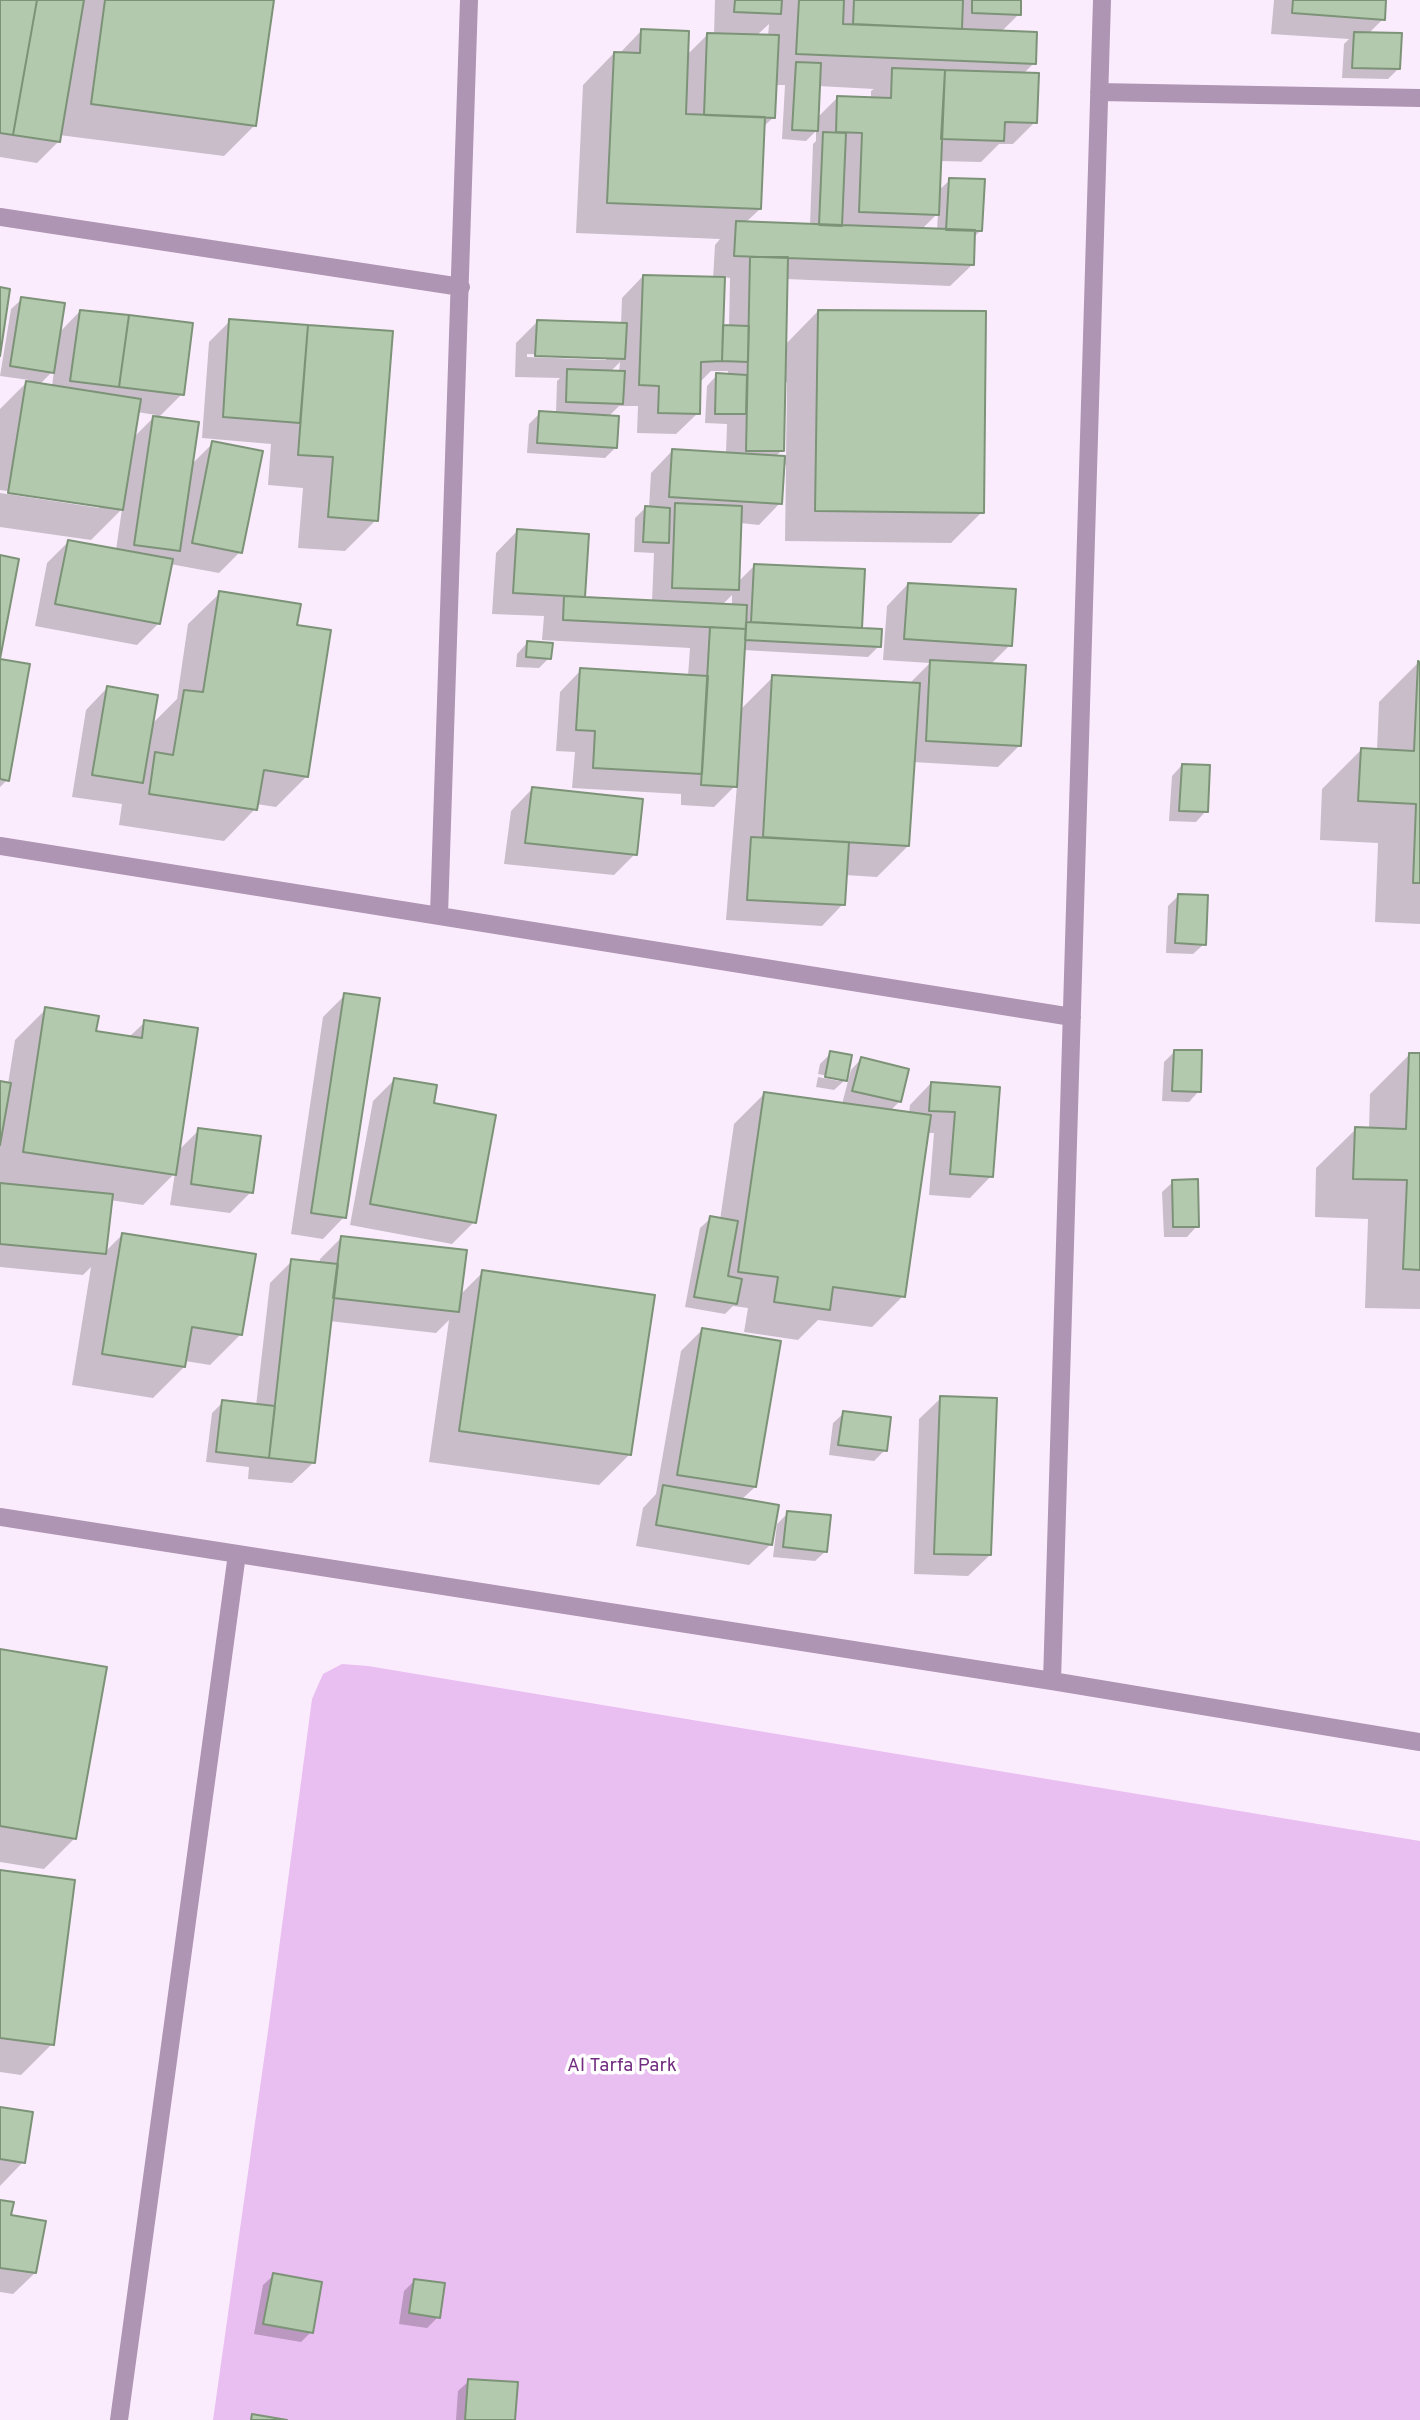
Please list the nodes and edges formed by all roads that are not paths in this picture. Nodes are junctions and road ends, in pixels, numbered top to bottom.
1 (470, 0) edge
2 (1102, 0) edge
3 (1100, 92) junction
4 (1420, 98) edge
5 (0, 216) edge
6 (461, 287) junction
7 (0, 846) edge
8 (439, 915) junction
9 (1073, 1017) junction
10 (0, 1517) edge
11 (237, 1554) junction
12 (1052, 1681) junction
13 (1420, 1742) edge
14 (118, 2420) edge

1 - 6 street
2 - 3 street
3 - 4 street
3 - 9 street
5 - 6 street
6 - 8 street
7 - 8 street
8 - 9 street
9 - 12 street
10 - 11 street
11 - 12 street
11 - 14 street
12 - 13 street

